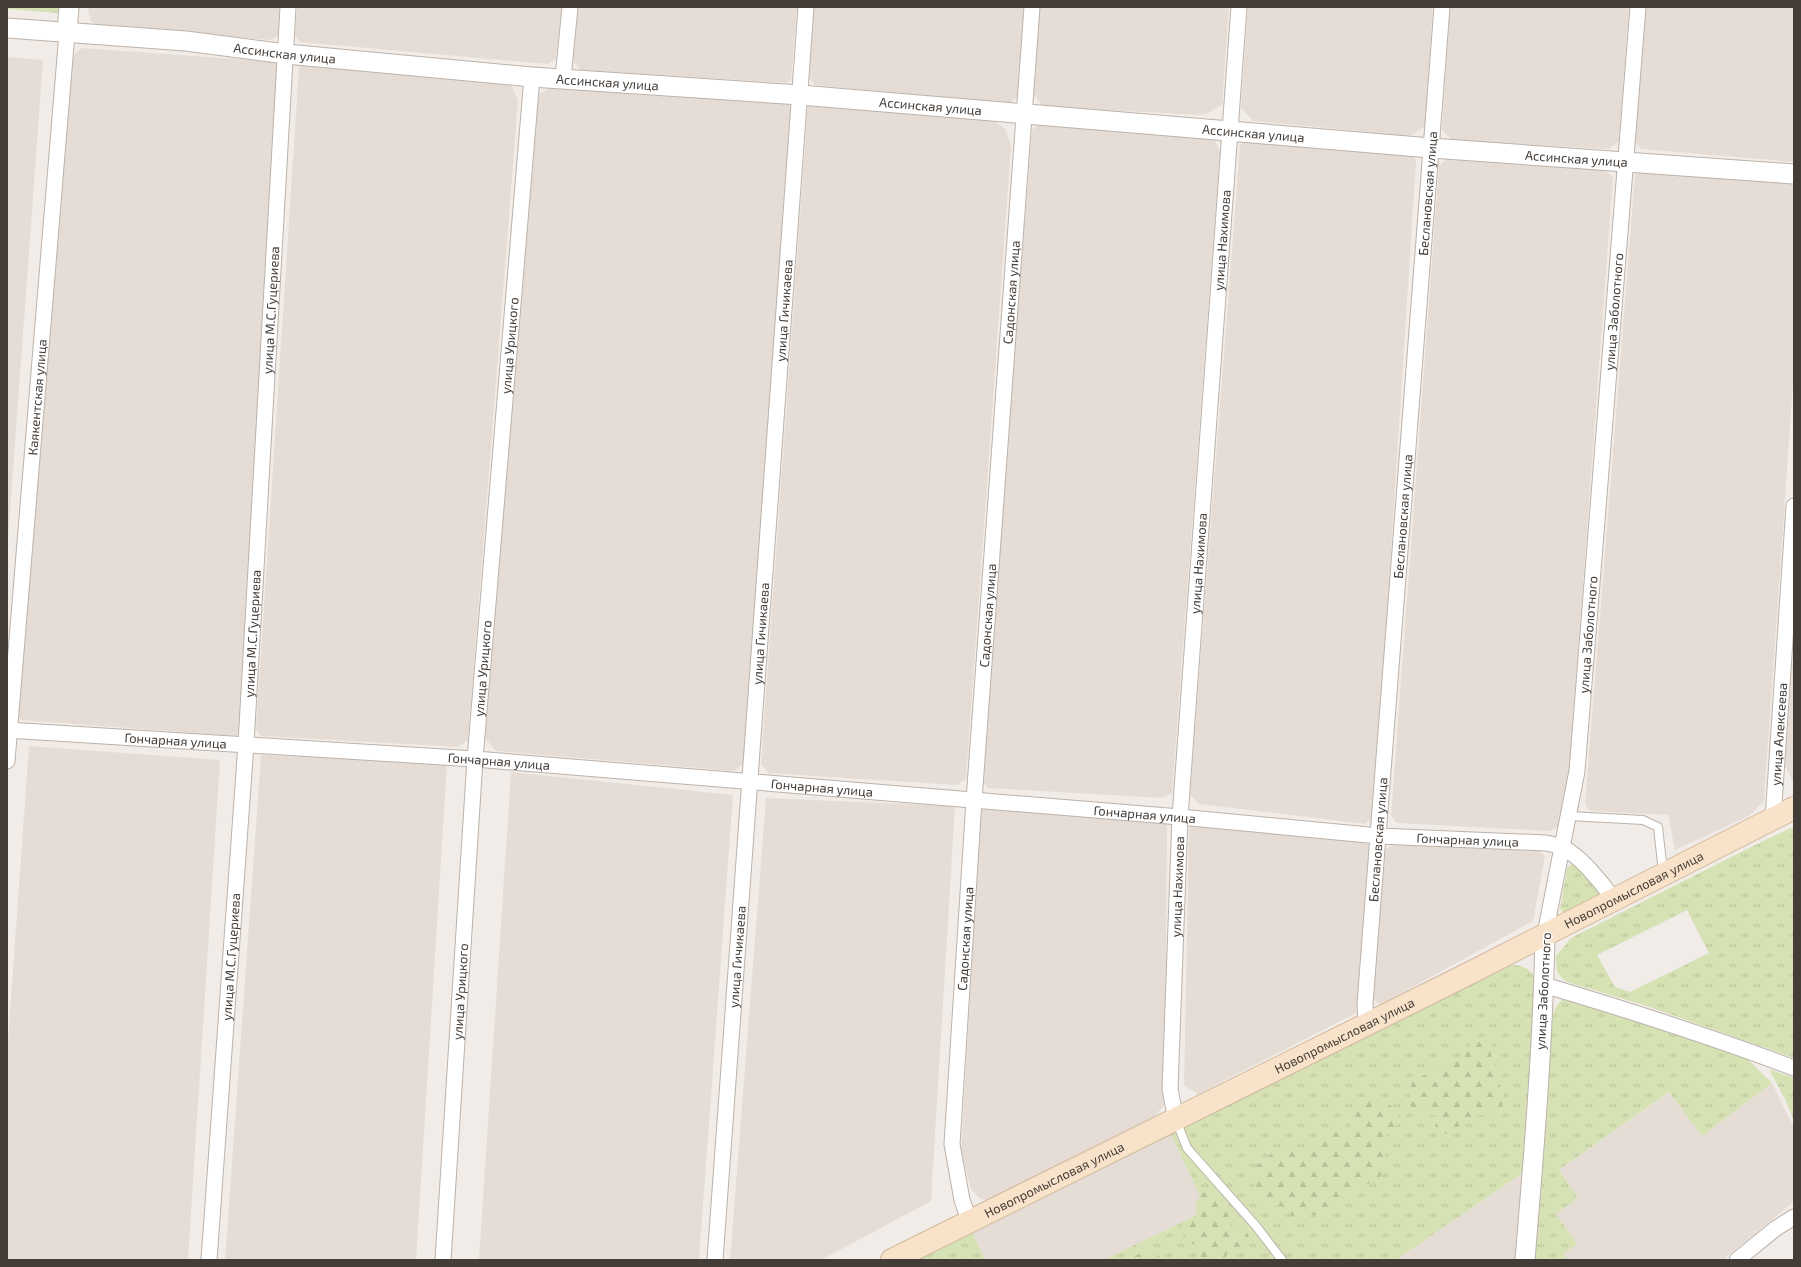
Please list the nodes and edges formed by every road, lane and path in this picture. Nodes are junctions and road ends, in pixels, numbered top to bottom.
1 (69, 7) edge
2 (288, 7) edge
3 (570, 7) edge
4 (806, 7) edge
5 (1032, 7) edge
6 (1239, 7) edge
7 (1442, 7) edge
8 (1638, 7) edge
9 (7, 28) edge
10 (67, 33) junction
11 (286, 54) junction
12 (532, 76) junction
13 (563, 78) junction
14 (800, 95) junction
15 (1024, 115) junction
16 (1231, 131) junction
17 (1431, 148) junction
18 (1624, 162) junction
19 (1794, 174) edge
20 (1794, 506) edge
21 (8, 730) edge
22 (246, 744) junction
23 (475, 759) junction
24 (7, 761) edge
25 (749, 783) junction
26 (974, 800) junction
27 (1794, 808) edge
28 (1570, 816) junction
29 (1180, 817) junction
30 (1773, 819) junction
31 (1379, 836) junction
32 (1562, 847) junction
33 (1663, 876) junction
34 (1614, 900) junction
35 (1545, 934) junction
36 (1544, 984) junction
37 (1366, 1025) junction
38 (1794, 1068) edge
39 (1176, 1120) junction
40 (1794, 1217) edge
41 (970, 1223) junction
42 (209, 1260) edge
43 (443, 1260) edge
44 (715, 1260) edge
45 (892, 1260) edge
46 (1282, 1260) edge
47 (1525, 1260) edge
48 (1737, 1260) edge

1 - 10 street
2 - 11 street, улица М.С.Гуцериева
3 - 13 street
4 - 14 street, улица Гичикаева
5 - 15 street, Садонская улица
6 - 16 street, улица Нахимова
7 - 17 street, Беслановская улица
8 - 18 street, улица Заболотного
9 - 10 street, Ассинская улица
10 - 11 street, Ассинская улица
10 - 21 street, Каякентская улица
11 - 12 street, Ассинская улица
11 - 22 street, улица М.С.Гуцериева
12 - 13 street, Ассинская улица
12 - 23 street, улица Урицкого
13 - 14 street, Ассинская улица
14 - 15 street, Ассинская улица
14 - 25 street, улица Гичикаева
15 - 16 street, Ассинская улица
15 - 26 street, Садонская улица
16 - 17 street, Ассинская улица
16 - 29 street, улица Нахимова
17 - 18 street, Ассинская улица
17 - 31 street, Беслановская улица
18 - 19 street, Ассинская улица
18 - 28 street, улица Заболотного
20 - 30 street, улица Алексеева
21 - 22 street, Гончарная улица
21 - 24 street, Каякентская улица
22 - 23 street, Гончарная улица
22 - 42 street, улица М.С.Гуцериева
23 - 25 street, Гончарная улица
23 - 43 street, улица Урицкого
25 - 26 street, Гончарная улица
25 - 44 street, улица Гичикаева
26 - 29 street, Гончарная улица
26 - 41 street, Садонская улица
27 - 30 main road, Новопромысловая улица
28 - 32 street, улица Заболотного
28 - 33 lane
29 - 31 street, Гончарная улица
29 - 39 street, улица Нахимова
30 - 33 main road, Новопромысловая улица
31 - 32 street, Гончарная улица
31 - 37 street, Беслановская улица
32 - 34 street, Гончарная улица
32 - 35 street, улица Заболотного
33 - 34 main road, Новопромысловая улица
34 - 35 main road, Новопромысловая улица
35 - 36 street, улица Заболотного
35 - 37 main road, Новопромысловая улица
36 - 38 street
36 - 47 street, улица Заболотного
37 - 39 main road, Новопромысловая улица
39 - 41 main road, Новопромысловая улица
39 - 46 lane
40 - 48 street
41 - 45 main road, Новопромысловая улица

